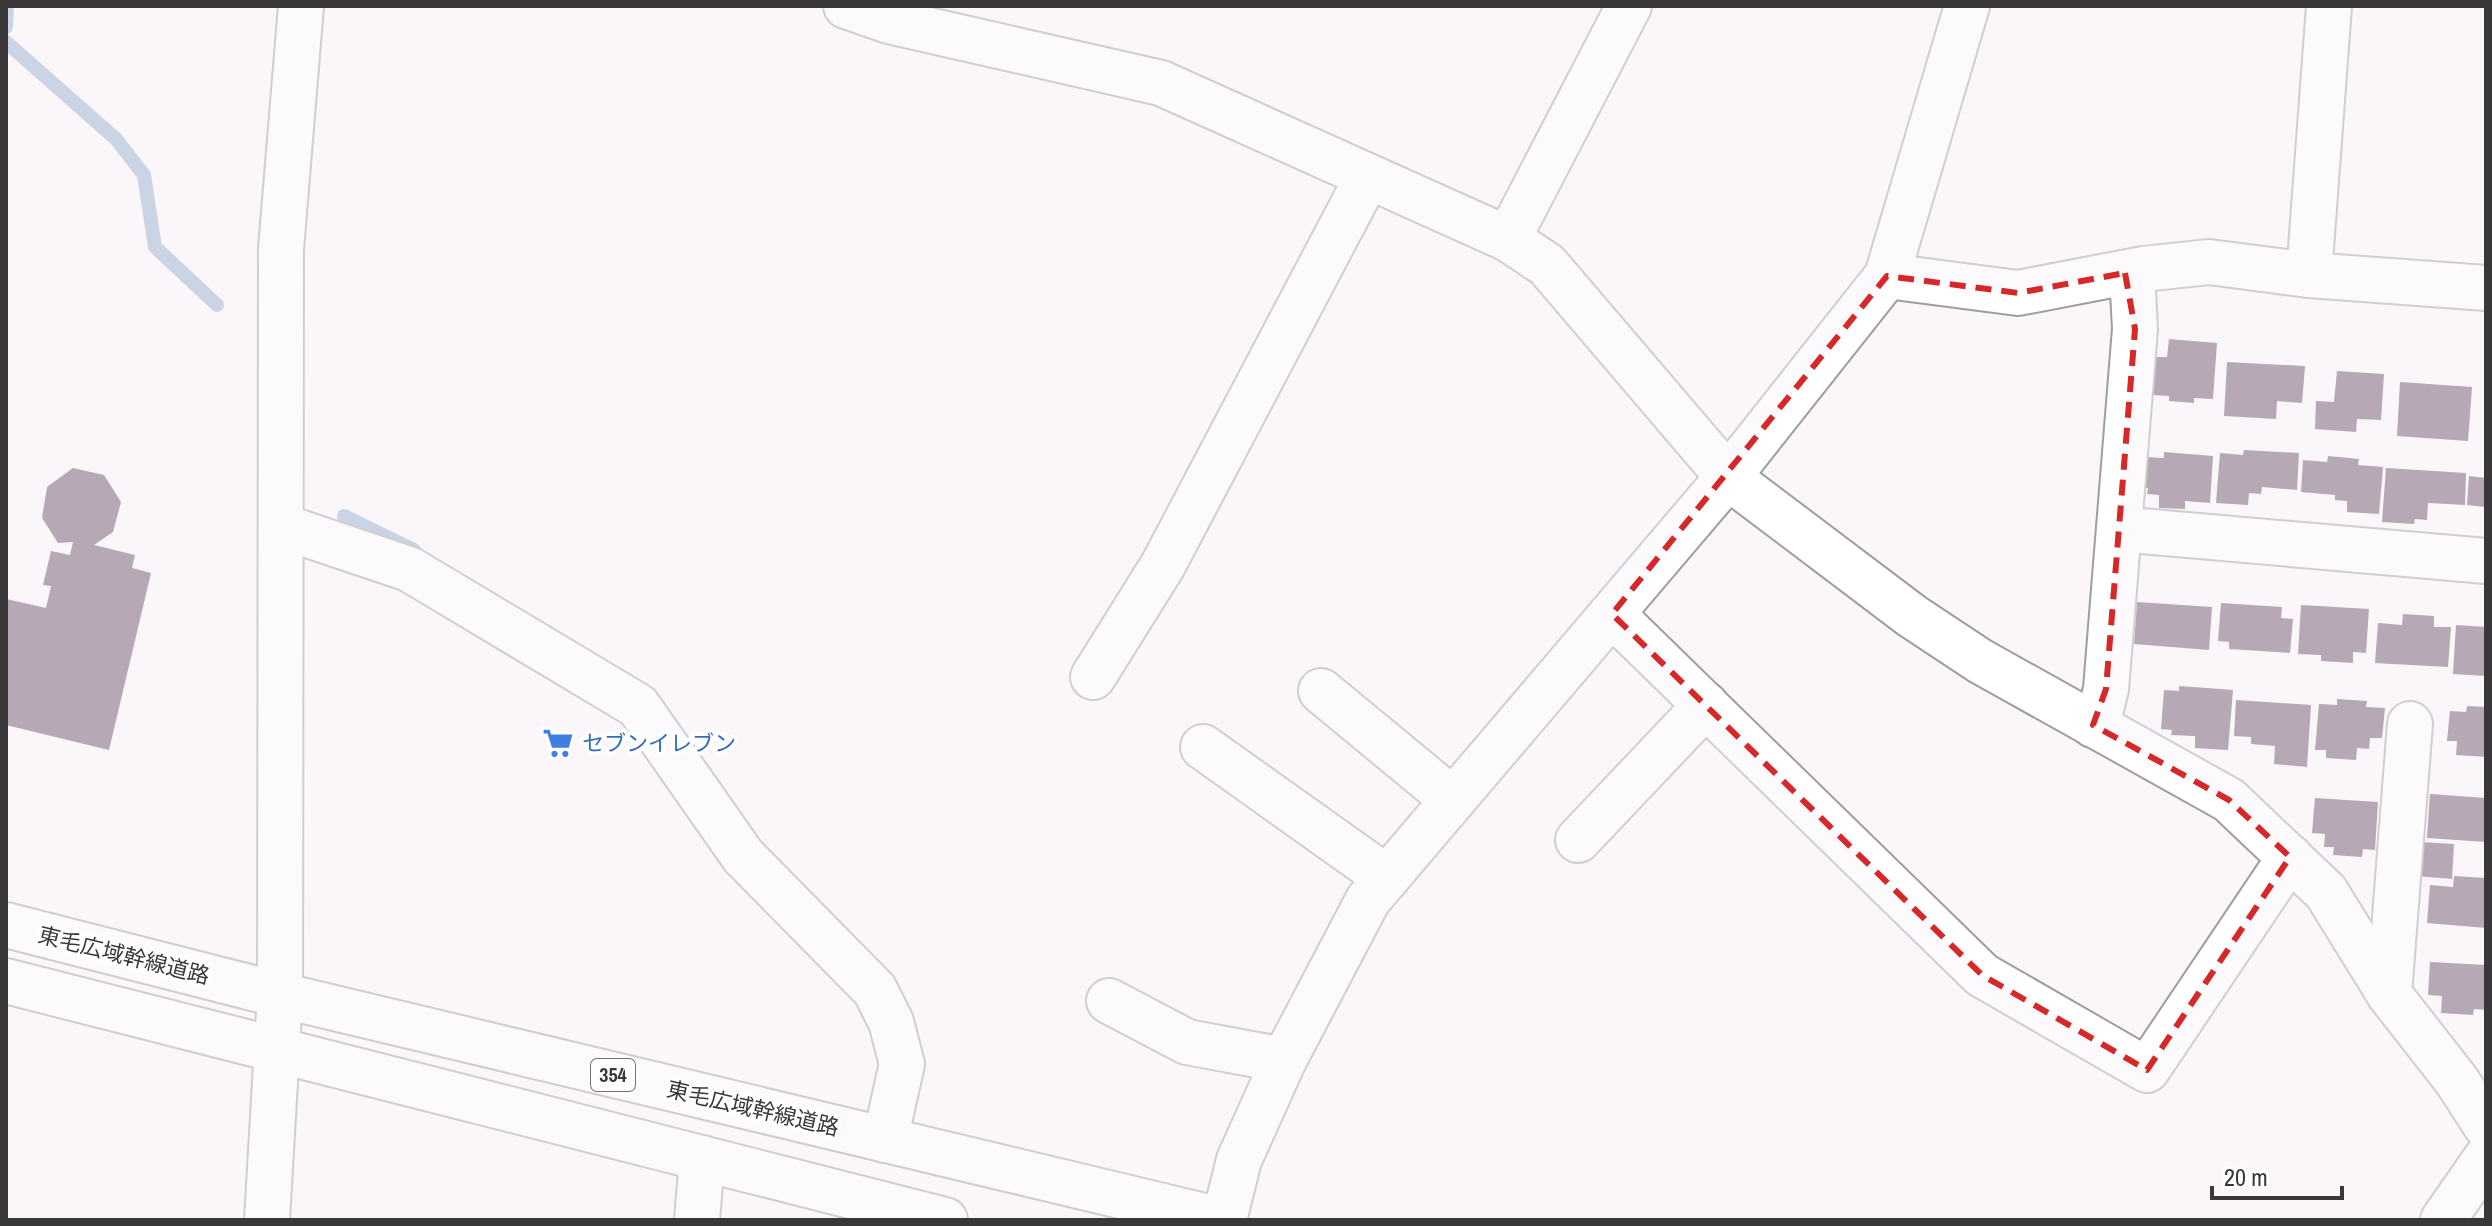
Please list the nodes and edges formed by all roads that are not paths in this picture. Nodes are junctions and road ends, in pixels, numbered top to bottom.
1 (301, 6) edge
2 (846, 6) edge
3 (1629, 6) edge
4 (1967, 6) edge
5 (2329, 6) edge
6 (1367, 178) junction
7 (1508, 239) junction
8 (2125, 273) junction
9 (2309, 275) junction
10 (1887, 276) junction
11 (2486, 288) edge
12 (1728, 477) junction
13 (281, 526) junction
14 (2119, 529) junction
15 (2486, 561) edge
16 (1612, 614) junction
17 (1093, 677) dead end
18 (1321, 691) dead end
19 (1706, 705) junction
20 (2410, 724) dead end
21 (2093, 725) junction
22 (1203, 747) dead end
23 (1453, 800) junction
24 (1578, 840) dead end
25 (2290, 857) junction
26 (1387, 878) junction
27 (6, 925) edge
28 (6, 981) edge
29 (2389, 994) junction
30 (280, 995) junction
31 (1109, 1001) dead end
32 (279, 1049) junction
33 (1284, 1060) junction
34 (2471, 1079) edge
35 (2486, 1126) edge
36 (885, 1140) junction
37 (702, 1158) junction
38 (2486, 1158) edge
39 (267, 1220) edge
40 (697, 1220) edge
41 (945, 1220) edge
42 (1223, 1220) edge
43 (2443, 1220) edge

1 - 13 main road
2 - 6 main road
3 - 7 main road
4 - 10 main road
5 - 9 main road
6 - 7 main road
6 - 17 main road
7 - 12 main road
8 - 9 main road
8 - 10 main road
8 - 14 main road
9 - 11 main road
10 - 12 main road
12 - 16 main road
12 - 21 main road
13 - 30 main road
13 - 36 main road
14 - 15 main road
14 - 21 main road
16 - 19 main road
16 - 23 main road
18 - 23 main road
19 - 24 main road
19 - 25 main road
20 - 29 main road
21 - 25 main road
22 - 26 main road
23 - 26 main road
25 - 29 main road
26 - 33 main road
27 - 30 main road, 東毛広域幹線道路 / 354
28 - 32 main road
29 - 34 main road
30 - 32 main road
30 - 36 main road, 東毛広域幹線道路 / 354
31 - 33 main road
32 - 37 main road
32 - 39 main road
33 - 42 main road
34 - 35 main road
36 - 42 main road, 東毛広域幹線道路 / 354
37 - 40 main road
37 - 41 main road
38 - 43 main road

